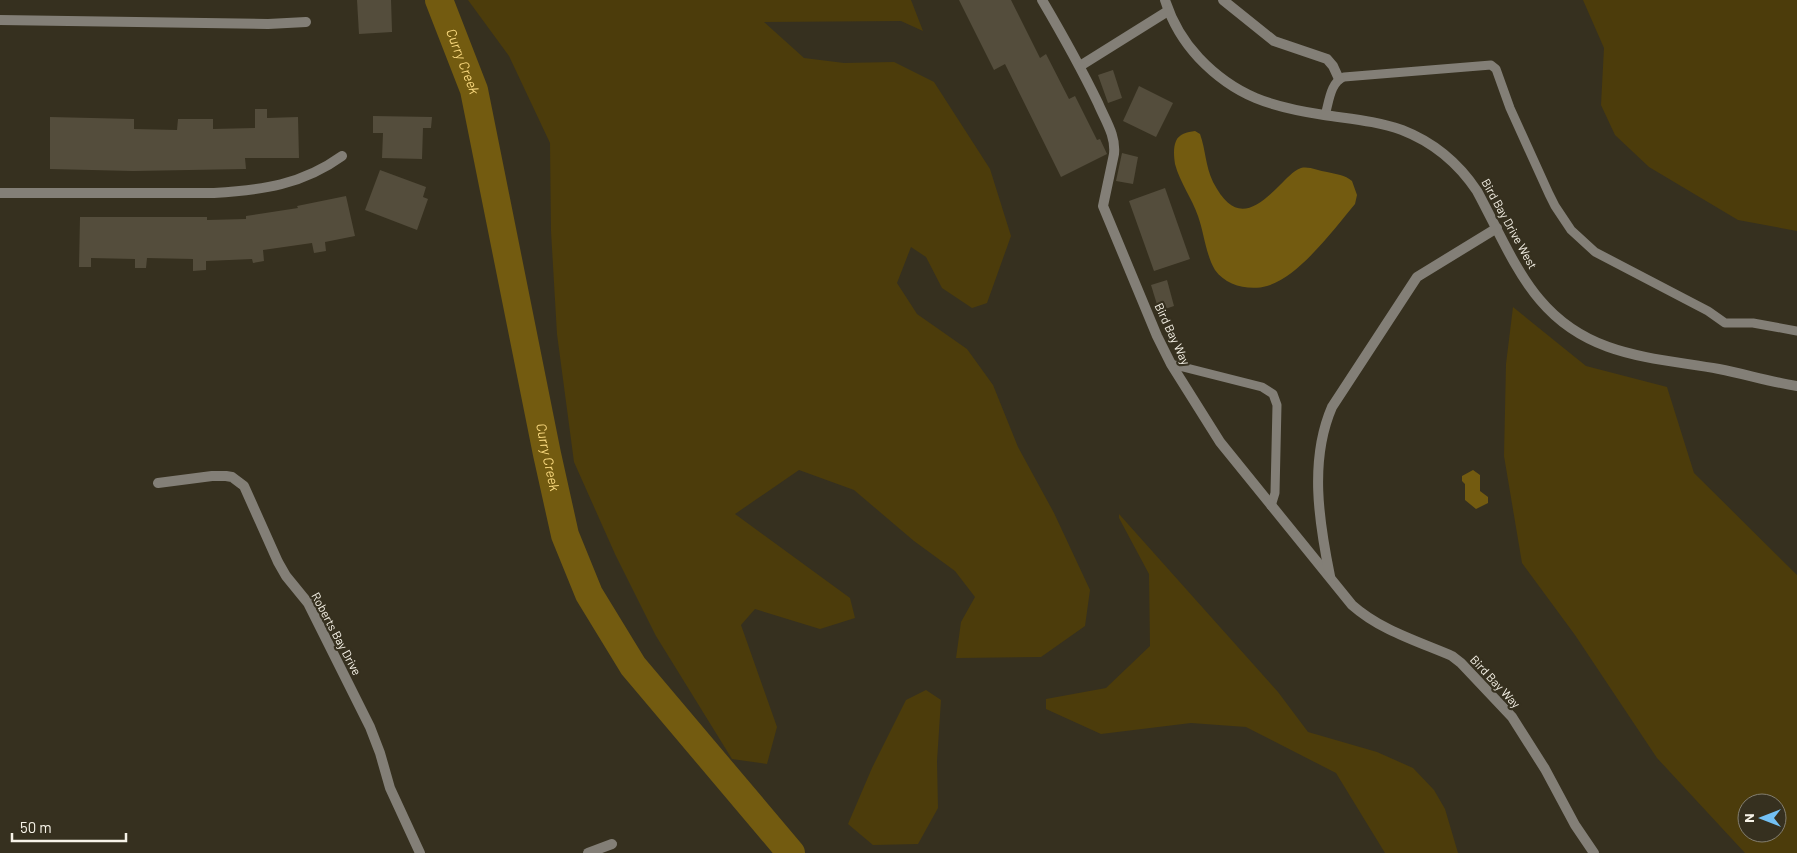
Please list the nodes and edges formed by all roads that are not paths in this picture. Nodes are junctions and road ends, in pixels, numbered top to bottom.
1 (1042, 0) edge
2 (1165, 0) edge
3 (1223, 0) edge
4 (1168, 11) junction
5 (0, 20) edge
6 (306, 22) dead end
7 (1080, 66) junction
8 (1339, 79) junction
9 (1325, 115) junction
10 (342, 156) dead end
11 (0, 193) edge
12 (1497, 228) junction
13 (1797, 331) edge
14 (1171, 364) junction
15 (1797, 386) edge
16 (158, 483) dead end
17 (1271, 506) junction
18 (1330, 578) junction
19 (612, 844) dead end
20 (420, 853) edge
21 (588, 853) edge
22 (1594, 853) edge

1 - 7 street, Bird Bay Way
2 - 4 street, Bird Bay Drive West
3 - 8 street
4 - 7 street
4 - 9 street, Bird Bay Drive West
5 - 6 street
7 - 14 street, Bird Bay Way
8 - 9 lane
8 - 13 lane
9 - 12 street, Bird Bay Drive West
10 - 11 street
12 - 15 street, Bird Bay Drive West
12 - 18 street, Bird Bay Way
14 - 17 street, Bird Bay Way
14 - 17 lane
16 - 20 street, Roberts Bay Drive
17 - 18 street, Bird Bay Way
18 - 22 street, Bird Bay Way
19 - 21 street

